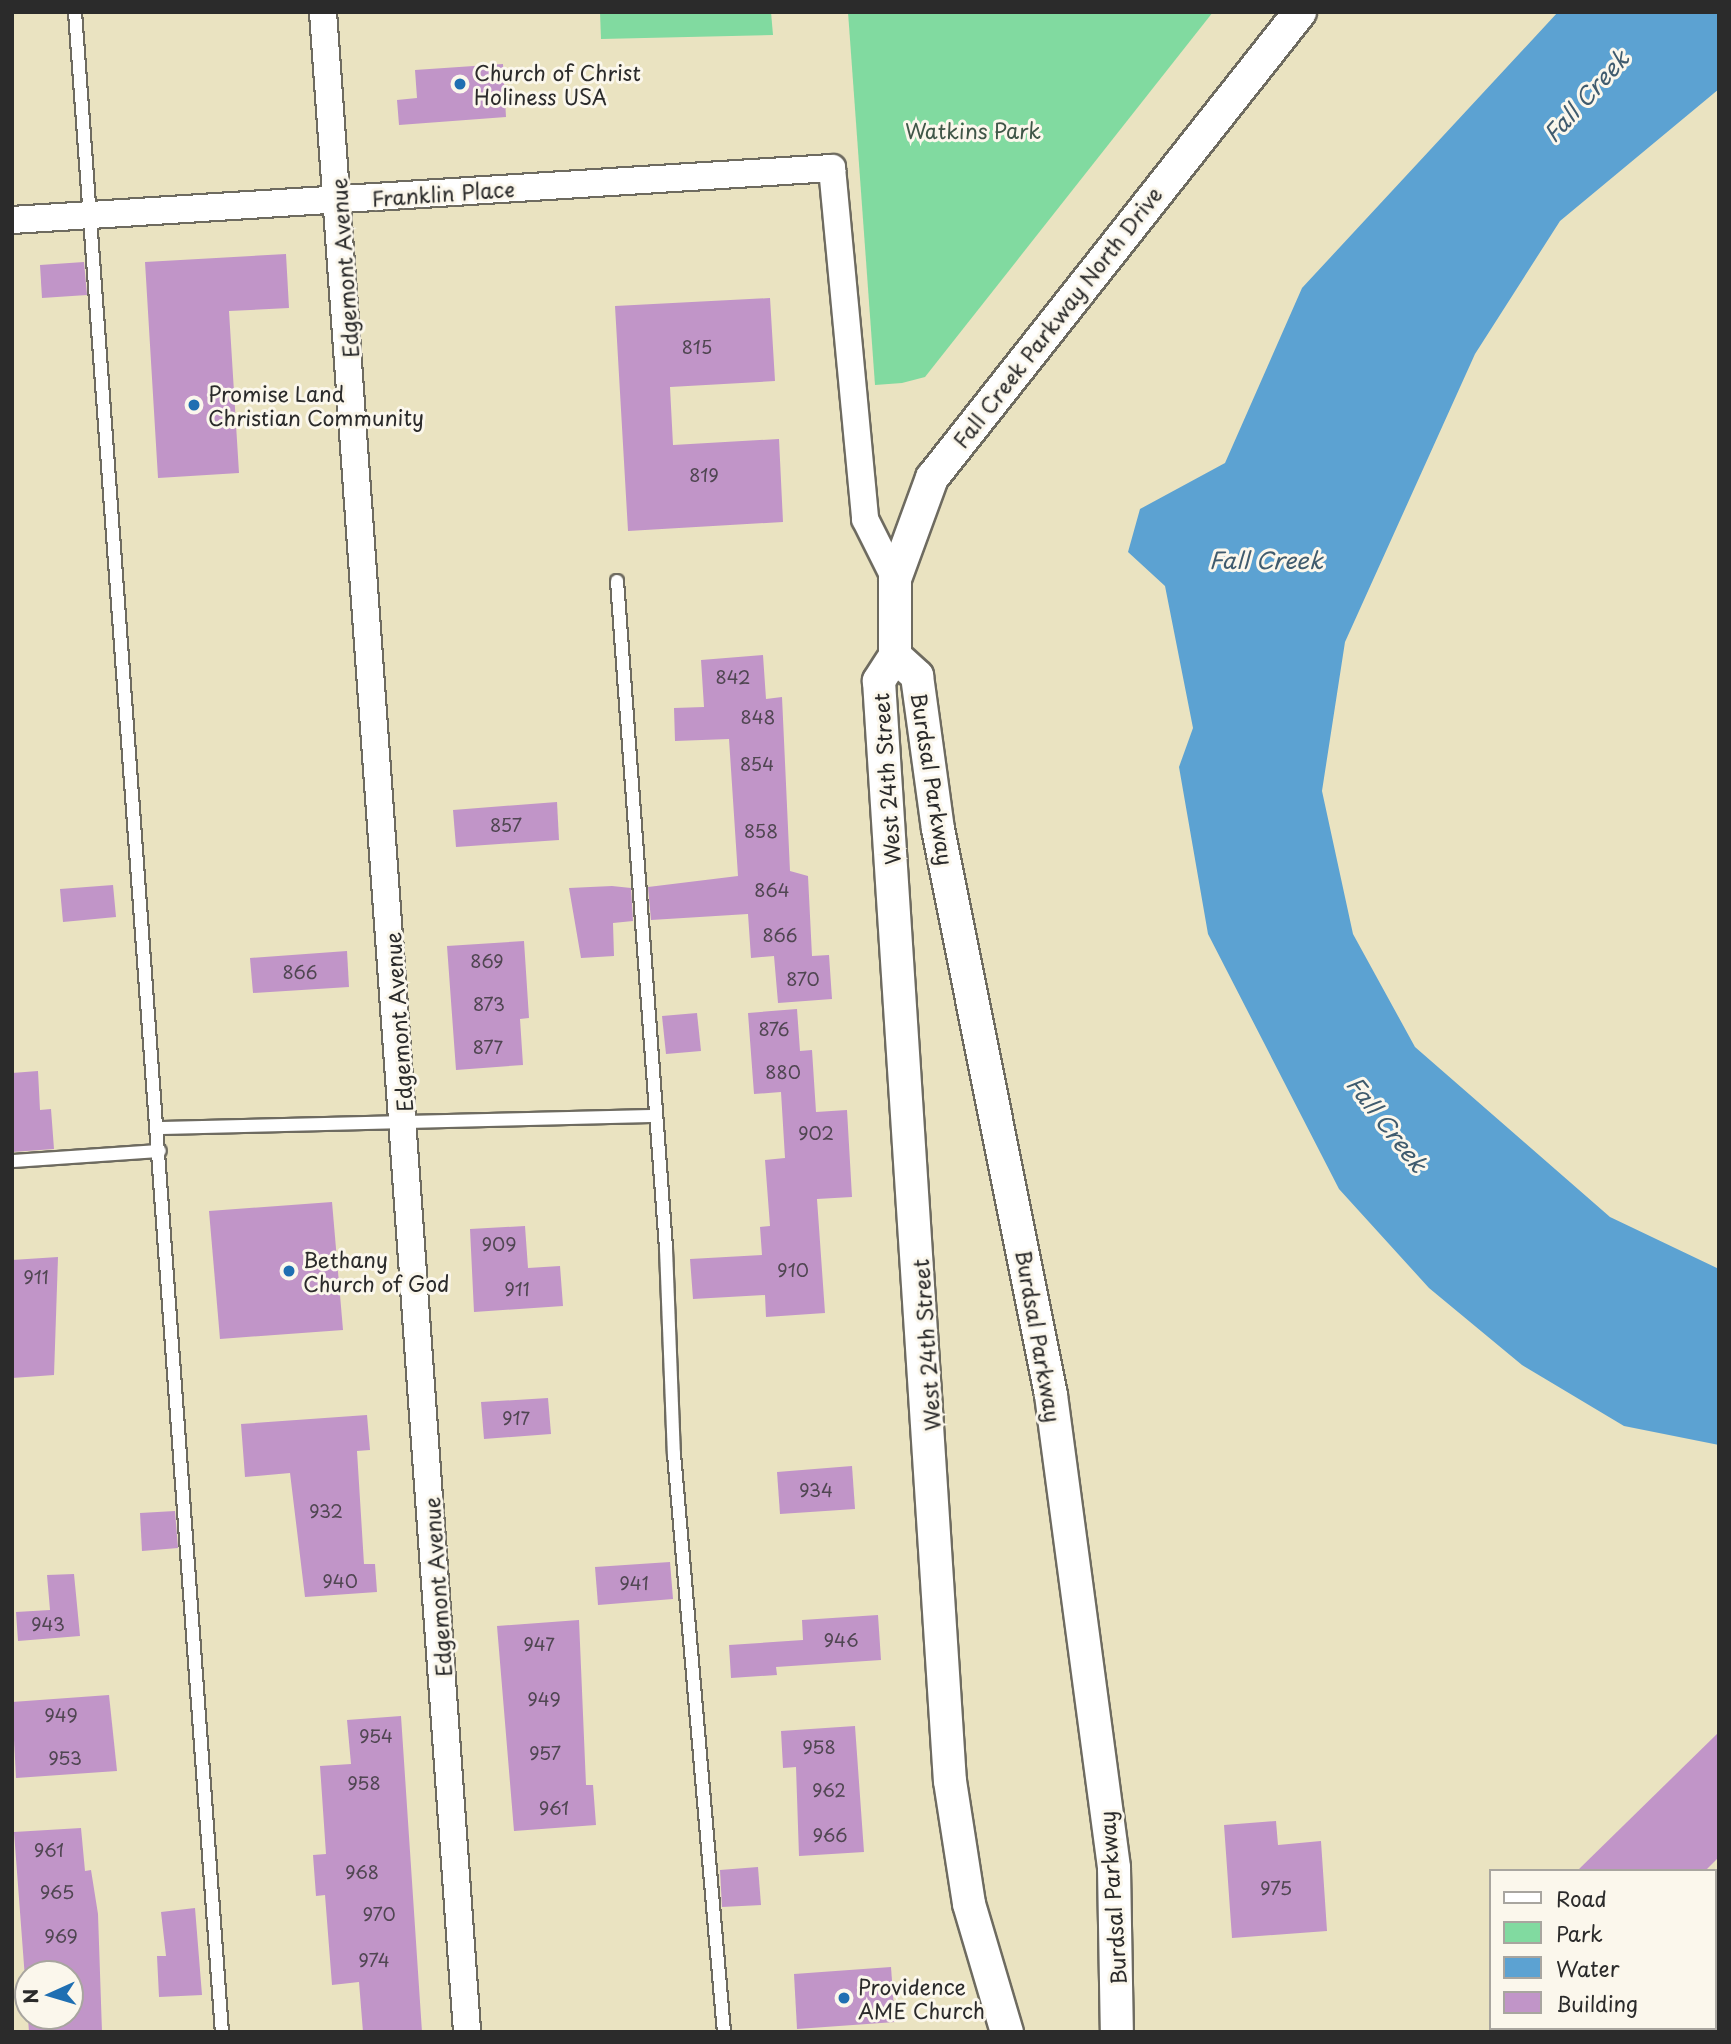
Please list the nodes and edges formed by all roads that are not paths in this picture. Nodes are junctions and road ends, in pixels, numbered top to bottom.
1 (75, 12) edge
2 (323, 12) edge
3 (1300, 12) edge
4 (339, 200) junction
5 (90, 215) junction
6 (12, 220) edge
7 (895, 579) junction
8 (617, 581) dead end
9 (895, 656) junction
10 (655, 1116) junction
11 (405, 1125) junction
12 (158, 1128) junction
13 (160, 1151) junction
14 (12, 1161) edge
15 (222, 2032) edge
16 (467, 2032) edge
17 (724, 2032) edge
18 (1007, 2032) edge
19 (1118, 2032) edge

1 - 5 lane
2 - 4 street, Edgemont Avenue
3 - 7 street, Fall Creek Parkway North Drive
4 - 5 street, Franklin Place
4 - 7 street, Franklin Place
4 - 11 street, Edgemont Avenue
5 - 6 street, Franklin Place
5 - 12 lane
7 - 9 street, Fall Creek Parkway North Drive
8 - 10 lane
9 - 18 street, West 24th Street
9 - 19 street, Burdsal Parkway
10 - 11 lane
10 - 17 lane
11 - 12 lane
11 - 16 street, Edgemont Avenue
12 - 13 lane
13 - 14 lane
13 - 15 lane

